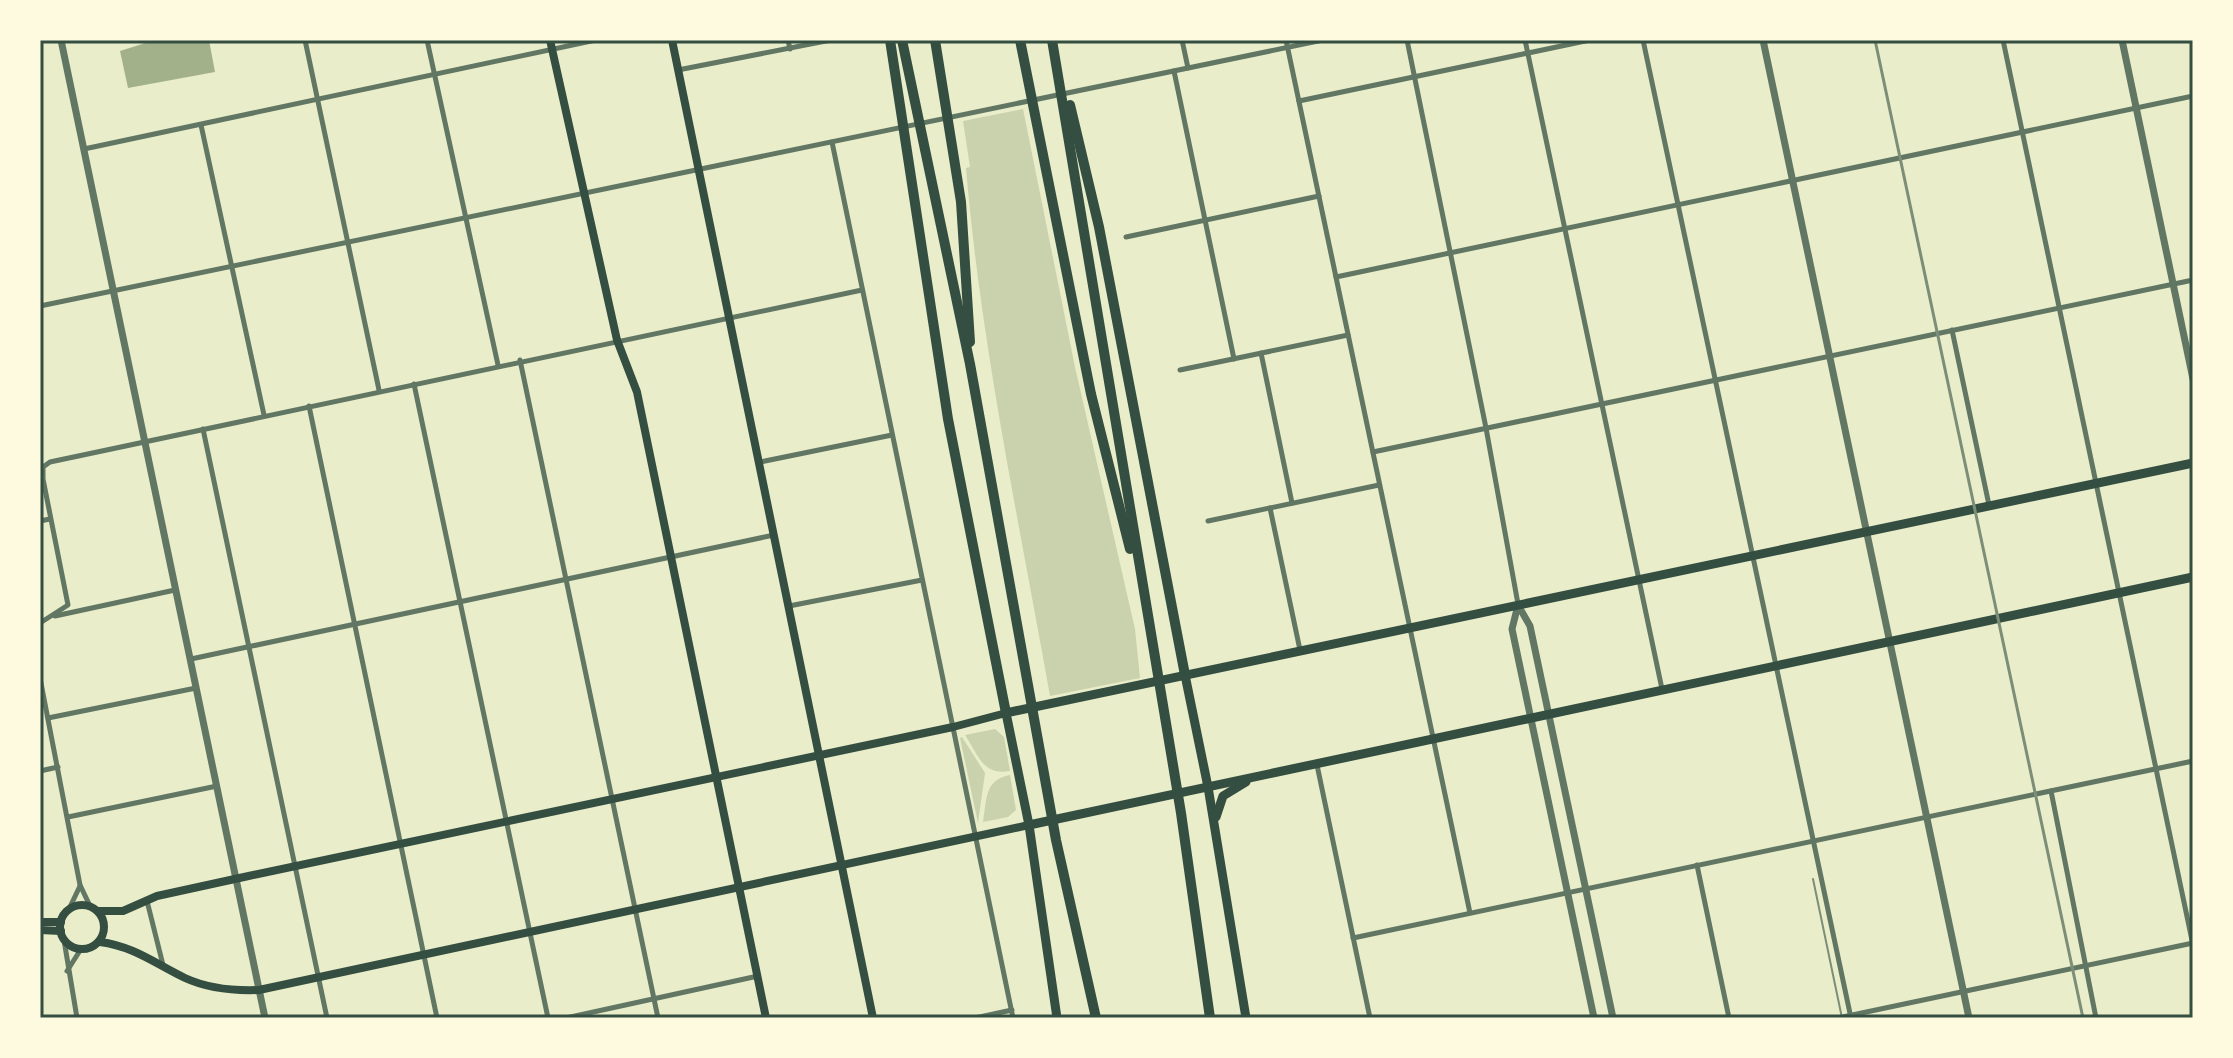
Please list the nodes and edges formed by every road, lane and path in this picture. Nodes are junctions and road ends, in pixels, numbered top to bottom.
1 (61, 40) edge
2 (305, 40) edge
3 (427, 40) edge
4 (596, 40) edge
5 (672, 40) edge
6 (788, 40) edge
7 (831, 40) edge
8 (890, 40) edge
9 (902, 40) edge
10 (935, 40) edge
11 (1020, 40) edge
12 (1053, 40) edge
13 (1182, 40) edge
14 (1286, 40) edge
15 (1323, 40) edge
16 (1407, 40) edge
17 (1525, 40) edge
18 (1590, 40) edge
19 (1643, 40) edge
20 (1763, 40) edge
21 (2003, 40) edge
22 (2122, 40) edge
23 (551, 45) edge
24 (1287, 48) junction
25 (790, 49) junction
26 (1528, 53) junction
27 (1188, 68) junction
28 (678, 70) junction
29 (1174, 71) junction
30 (435, 75) junction
31 (1414, 77) junction
32 (2193, 96) edge
33 (318, 100) junction
34 (1299, 101) junction
35 (2137, 108) junction
36 (1070, 121) junction
37 (201, 125) junction
38 (2022, 132) junction
39 (832, 142) junction
40 (84, 149) junction
41 (698, 168) junction
42 (1792, 180) junction
43 (584, 192) junction
44 (1319, 196) junction
45 (1678, 205) junction
46 (465, 216) junction
47 (1205, 220) junction
48 (1565, 228) junction
49 (1126, 237) dead end
50 (347, 242) junction
51 (1450, 252) junction
52 (232, 267) junction
53 (1336, 277) junction
54 (2193, 280) edge
55 (2174, 284) junction
56 (862, 290) junction
57 (115, 291) junction
58 (40, 306) edge
59 (2059, 308) junction
60 (729, 317) junction
61 (1952, 330) junction
62 (1348, 335) junction
63 (617, 340) junction
64 (1261, 353) junction
65 (1830, 356) junction
66 (1234, 359) junction
67 (520, 360) junction
68 (970, 364) junction
69 (498, 365) junction
70 (1180, 370) dead end
71 (2193, 379) edge
72 (1715, 380) junction
73 (414, 384) junction
74 (379, 390) junction
75 (1602, 404) junction
76 (309, 406) junction
77 (264, 415) junction
78 (1486, 428) junction
79 (203, 429) junction
80 (892, 435) junction
81 (146, 442) junction
82 (1373, 452) junction
83 (759, 463) junction
84 (2193, 463) edge
85 (2096, 484) junction
86 (1379, 485) junction
87 (1292, 503) junction
88 (1989, 506) junction
89 (1270, 508) junction
90 (50, 519) junction
91 (40, 521) edge
92 (1208, 521) dead end
93 (1866, 532) junction
94 (774, 535) junction
95 (1752, 556) junction
96 (672, 557) junction
97 (2193, 577) edge
98 (566, 579) junction
99 (922, 580) junction
100 (1639, 580) junction
101 (175, 590) junction
102 (2119, 593) junction
103 (461, 601) junction
104 (1518, 605) junction
105 (789, 606) junction
106 (50, 617) junction
107 (1147, 617) junction
108 (40, 621) edge
109 (356, 624) junction
110 (1409, 628) junction
111 (1889, 641) junction
112 (250, 648) junction
113 (1300, 651) junction
114 (191, 659) junction
115 (1775, 665) junction
116 (1185, 675) junction
117 (40, 678) edge
118 (196, 688) junction
119 (1662, 689) junction
120 (1006, 713) junction
121 (1549, 713) junction
122 (1531, 717) junction
123 (48, 718) junction
124 (953, 727) junction
125 (1433, 739) junction
126 (819, 755) junction
127 (2193, 761) edge
128 (1317, 764) junction
129 (58, 767) junction
130 (2156, 769) junction
131 (40, 771) edge
132 (716, 776) junction
133 (1256, 777) junction
134 (217, 786) junction
135 (1208, 787) junction
136 (2051, 791) junction
137 (612, 798) junction
138 (68, 817) junction
139 (1927, 817) junction
140 (507, 821) junction
141 (1214, 824) junction
142 (1029, 825) junction
143 (976, 834) junction
144 (1812, 841) junction
145 (401, 843) junction
146 (842, 863) junction
147 (296, 865) junction
148 (1697, 865) junction
149 (235, 879) junction
150 (80, 885) junction
151 (739, 885) junction
152 (1586, 889) junction
153 (1568, 893) junction
154 (147, 901) junction
155 (94, 908) junction
156 (635, 908) junction
157 (69, 909) junction
158 (1470, 913) junction
159 (40, 922) edge
160 (40, 930) edge
161 (62, 931) junction
162 (529, 931) junction
163 (1353, 938) junction
164 (100, 942) junction
165 (2193, 944) edge
166 (81, 949) junction
167 (423, 953) junction
168 (163, 965) junction
169 (2084, 966) junction
170 (67, 972) junction
171 (318, 976) junction
172 (759, 976) junction
173 (259, 990) junction
174 (1963, 992) junction
175 (654, 999) junction
176 (1012, 1010) junction
177 (1851, 1017) edge
178 (77, 1018) edge
179 (265, 1018) edge
180 (327, 1018) edge
181 (437, 1018) edge
182 (548, 1018) edge
183 (566, 1018) edge
184 (658, 1018) edge
185 (766, 1018) edge
186 (873, 1018) edge
187 (975, 1018) edge
188 (1013, 1018) edge
189 (1057, 1018) edge
190 (1096, 1018) edge
191 (1210, 1018) edge
192 (1246, 1018) edge
193 (1370, 1018) edge
194 (1594, 1018) edge
195 (1613, 1018) edge
196 (1729, 1018) edge
197 (1838, 1018) edge
198 (1969, 1018) edge
199 (2096, 1018) edge

1 - 40 street
2 - 33 street
3 - 30 street
4 - 23 street
5 - 28 main road
6 - 25 street
7 - 25 street
8 - 120 highway
9 - 68 highway
10 - 68 highway
11 - 107 highway
12 - 36 highway
13 - 27 street
14 - 24 street
15 - 24 street
16 - 31 street
17 - 26 street
18 - 26 street
19 - 45 street
20 - 42 street
21 - 38 street
22 - 35 street
23 - 30 street
23 - 43 main road
24 - 27 street
24 - 34 street
25 - 28 street
26 - 31 street
26 - 48 street
27 - 29 street
28 - 41 main road
29 - 39 street
29 - 47 street
30 - 33 street
30 - 46 street
31 - 34 street
31 - 51 street
32 - 35 street
33 - 37 street
33 - 50 street
34 - 44 street
35 - 38 street
35 - 55 street
36 - 107 highway
36 - 116 highway
37 - 40 street
37 - 52 street
38 - 42 street
38 - 59 street
39 - 41 street
39 - 56 street
40 - 57 street
41 - 43 street
41 - 60 main road
42 - 45 street
42 - 65 street
43 - 46 street
43 - 63 main road
44 - 47 street
44 - 53 street
45 - 48 street
45 - 72 street
46 - 50 street
46 - 69 street
47 - 49 street
47 - 66 street
48 - 51 street
48 - 75 street
50 - 52 street
50 - 74 street
51 - 53 street
51 - 78 street
52 - 57 street
52 - 77 street
53 - 62 street
54 - 55 street
55 - 59 street
55 - 71 street
56 - 60 street
56 - 80 street
57 - 58 street
57 - 81 street
59 - 61 street
59 - 85 street
60 - 63 street
60 - 83 main road
61 - 65 street
61 - 88 street
62 - 64 street
62 - 82 street
63 - 67 street
63 - 96 main road
64 - 66 street
64 - 87 street
65 - 72 street
65 - 93 street
66 - 70 street
67 - 69 street
67 - 98 street
68 - 190 highway
69 - 73 street
72 - 75 street
72 - 95 street
73 - 74 street
73 - 103 street
74 - 76 street
75 - 78 street
75 - 100 street
76 - 77 street
76 - 109 street
77 - 79 street
78 - 82 street
78 - 104 street
79 - 81 street
79 - 112 street
80 - 83 street
80 - 99 street
81 - 90 street
81 - 101 street
82 - 86 street
83 - 94 main road
84 - 85 main road
85 - 88 main road
85 - 102 street
86 - 87 street
86 - 110 street
87 - 89 street
88 - 93 main road
89 - 92 street
89 - 113 street
90 - 91 street
90 - 106 street
93 - 95 main road
93 - 111 street
94 - 96 street
94 - 105 main road
95 - 100 main road
95 - 115 street
96 - 98 street
96 - 132 main road
97 - 102 main road
98 - 103 street
98 - 137 street
99 - 105 street
99 - 124 street
100 - 104 main road
100 - 119 street
101 - 106 street
101 - 114 street
102 - 111 main road
102 - 130 street
103 - 109 street
103 - 140 street
104 - 110 main road
104 - 121 street
104 - 122 street
105 - 126 main road
106 - 108 street
107 - 191 highway
109 - 112 street
109 - 145 street
110 - 113 main road
110 - 125 street
111 - 115 main road
111 - 139 street
112 - 114 street
112 - 147 street
113 - 116 main road
114 - 118 street
115 - 119 main road
115 - 144 street
116 - 120 main road
116 - 135 main road
117 - 123 street
118 - 123 street
118 - 134 street
119 - 121 main road
120 - 124 main road
120 - 142 main road
121 - 122 main road
121 - 152 street
122 - 125 main road
122 - 153 street
123 - 129 street
124 - 126 main road
124 - 143 street
125 - 128 main road
125 - 158 street
126 - 132 main road
126 - 146 main road
127 - 130 street
128 - 133 main road
128 - 163 street
129 - 131 street
129 - 138 street
130 - 136 street
130 - 165 street
132 - 137 main road
132 - 151 main road
133 - 135 main road
133 - 141 main road
134 - 138 street
134 - 149 street
135 - 141 main road
135 - 142 main road
136 - 139 street
136 - 169 street
137 - 140 main road
137 - 156 street
138 - 150 street
139 - 144 street
139 - 174 street
140 - 145 main road
140 - 162 street
141 - 192 main road
142 - 143 main road
142 - 189 main road
143 - 146 main road
143 - 176 street
144 - 148 street
144 - 177 street
145 - 147 main road
145 - 167 street
146 - 151 main road
146 - 186 main road
147 - 149 main road
147 - 171 street
148 - 152 street
148 - 196 street
149 - 154 main road
149 - 173 street
150 - 155 street
150 - 157 street
151 - 156 main road
151 - 172 main road
152 - 153 street
152 - 195 street
153 - 158 street
153 - 194 street
154 - 155 main road
154 - 168 street
155 - 157 main road
155 - 164 main road
156 - 162 main road
156 - 175 street
157 - 161 main road
158 - 163 street
159 - 161 main road
160 - 161 main road
161 - 166 main road
161 - 170 street
162 - 167 main road
162 - 182 street
163 - 193 street
164 - 166 main road
164 - 168 main road
165 - 169 street
166 - 170 street
167 - 171 main road
167 - 181 street
168 - 173 main road
169 - 174 street
169 - 199 street
170 - 178 street
171 - 173 main road
171 - 180 street
172 - 175 street
172 - 185 main road
173 - 179 street
174 - 177 street
174 - 198 street
175 - 183 street
175 - 184 street
176 - 187 street
176 - 188 street
177 - 197 street

